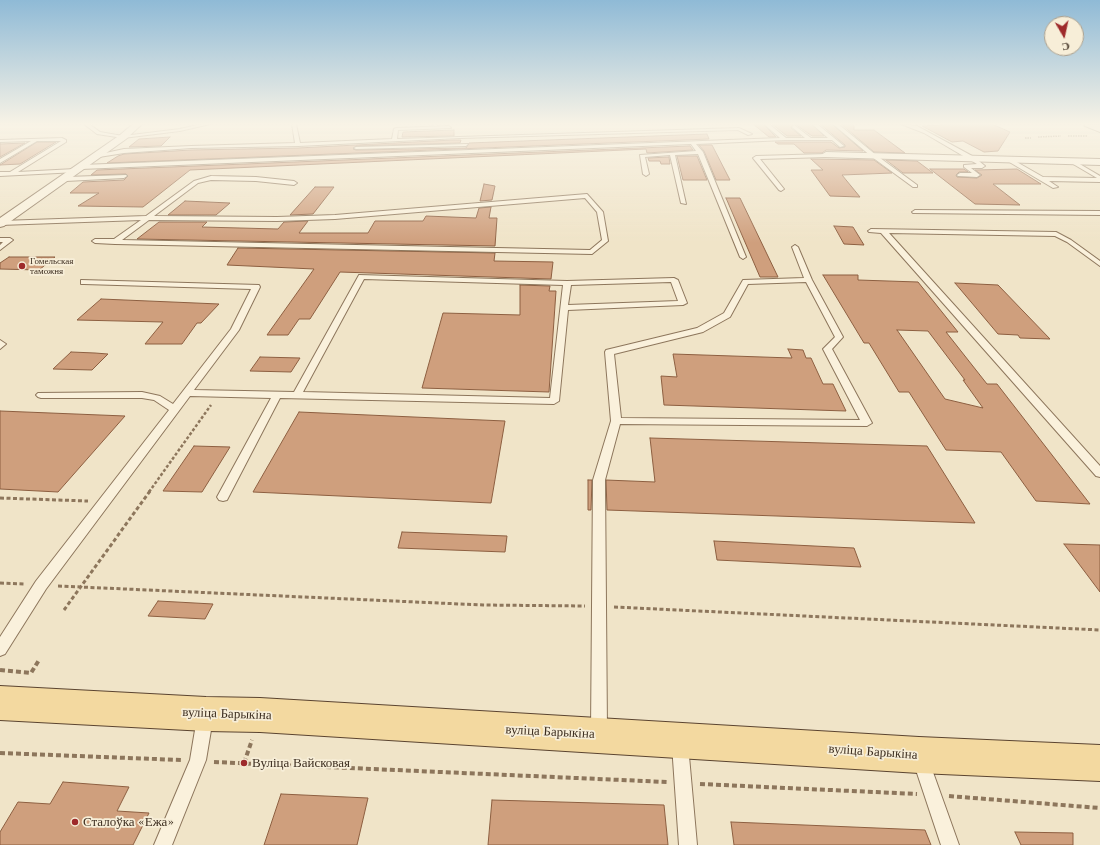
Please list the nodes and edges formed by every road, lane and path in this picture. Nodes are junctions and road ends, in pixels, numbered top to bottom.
1 (27, 163) edge
2 (86, 163) edge
3 (121, 163) edge
4 (177, 163) edge
5 (644, 163) edge
6 (675, 163) edge
7 (705, 163) edge
8 (760, 163) edge
9 (884, 163) edge
10 (979, 163) edge
11 (1016, 163) edge
12 (1075, 163) edge
13 (117, 166) junction
14 (78, 169) junction
15 (0, 174) edge
16 (10, 174) junction
17 (646, 174) dead end
18 (960, 175) dead end
19 (124, 176) dead end
20 (64, 179) junction
21 (1042, 179) junction
22 (1100, 179) edge
23 (294, 183) dead end
24 (915, 186) dead end
25 (1055, 187) dead end
26 (781, 189) dead end
27 (684, 203) dead end
28 (915, 212) dead end
29 (1088, 212) junction
30 (1100, 213) edge
31 (147, 218) junction
32 (1100, 221) edge
33 (0, 223) edge
34 (871, 231) dead end
35 (883, 231) junction
36 (0, 240) edge
37 (96, 242) dead end
38 (115, 242) junction
39 (795, 247) dead end
40 (0, 248) edge
41 (743, 257) dead end
42 (1100, 264) edge
43 (808, 280) junction
44 (84, 282) dead end
45 (567, 283) junction
46 (564, 308) junction
47 (188, 393) junction
48 (219, 393) junction
49 (41, 395) dead end
50 (277, 395) junction
51 (297, 395) junction
52 (174, 410) junction
53 (616, 420) junction
54 (1100, 473) edge
55 (223, 497) dead end
56 (0, 498) edge
57 (105, 502) junction
58 (0, 583) edge
59 (41, 585) junction
60 (80, 587) junction
61 (600, 606) junction
62 (64, 610) dead end
63 (1100, 630) edge
64 (0, 649) edge
65 (38, 660) dead end
66 (0, 670) edge
67 (0, 703) edge
68 (206, 714) junction
69 (599, 736) junction
70 (680, 740) junction
71 (0, 753) edge
72 (919, 755) junction
73 (198, 760) junction
74 (1100, 763) edge
75 (274, 764) dead end
76 (163, 845) edge
77 (688, 845) edge
78 (950, 845) edge

1 - 16 lane
2 - 14 street
3 - 13 lane
4 - 13 lane
5 - 17 lane
6 - 27 lane
7 - 41 lane
8 - 26 lane
9 - 24 lane
10 - 18 lane
11 - 21 lane
12 - 22 lane
13 - 14 lane
14 - 16 lane
14 - 20 street
15 - 16 lane
19 - 20 lane
20 - 33 street
21 - 22 lane
21 - 25 lane
23 - 31 lane
28 - 29 lane
29 - 30 lane
29 - 32 lane
31 - 33 lane
31 - 38 lane
31 - 38 lane
34 - 35 lane
35 - 42 lane
35 - 54 lane
36 - 40 lane
37 - 38 lane
39 - 43 lane
43 - 53 lane
43 - 53 lane
44 - 47 lane
45 - 46 lane
45 - 46 lane
45 - 51 lane
46 - 51 lane
47 - 48 lane
47 - 52 lane
48 - 50 lane
48 - 60 path
49 - 52 lane
50 - 51 lane
50 - 55 lane
52 - 57 lane
53 - 61 lane
56 - 57 path
57 - 59 lane
58 - 59 path
59 - 60 path
59 - 64 lane
60 - 61 path
60 - 62 path
61 - 63 path
61 - 69 lane
65 - 66 path
67 - 68 main road, вуліца Барыкіна
68 - 69 main road, вуліца Барыкіна
68 - 73 lane
69 - 70 main road, вуліца Барыкіна
70 - 72 main road, вуліца Барыкіна
70 - 77 lane
71 - 73 path
72 - 74 main road, вуліца Барыкіна
72 - 78 lane
73 - 75 path
73 - 76 lane

